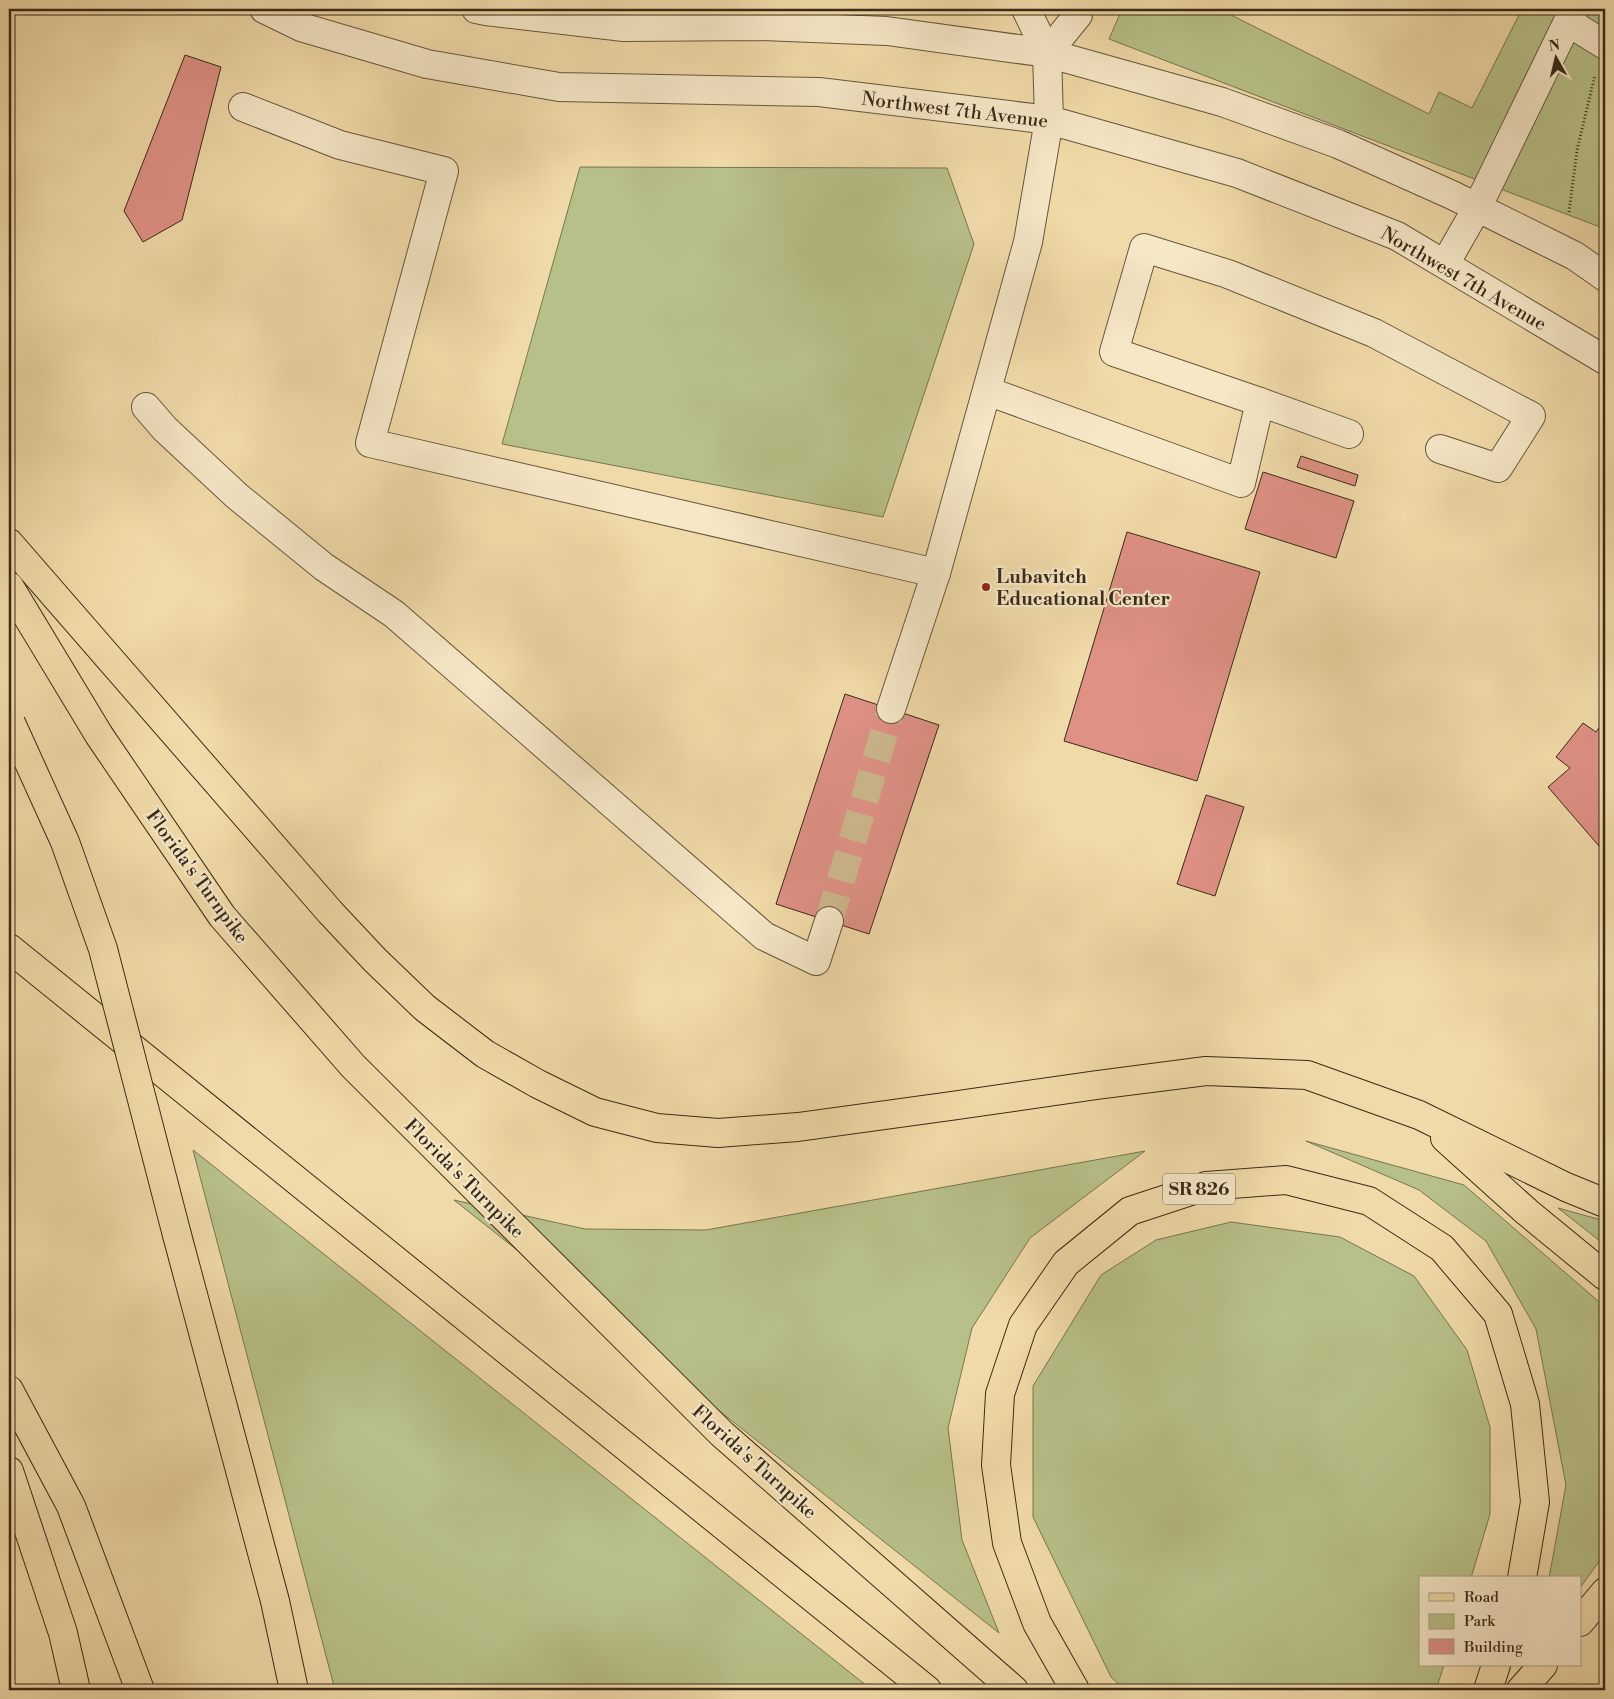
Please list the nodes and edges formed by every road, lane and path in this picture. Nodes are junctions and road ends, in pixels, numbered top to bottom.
1 (264, 9) edge
2 (476, 9) edge
3 (1026, 9) edge
4 (1077, 9) edge
5 (1571, 15) edge
6 (1605, 45) edge
7 (1047, 53) junction
8 (1595, 74) dead end
9 (243, 106) dead end
10 (1049, 120) junction
11 (1477, 208) junction
12 (1568, 212) dead end
13 (1445, 264) junction
14 (1605, 277) edge
15 (1605, 360) edge
16 (987, 391) junction
17 (1260, 402) junction
18 (146, 407) dead end
19 (1350, 434) dead end
20 (1440, 449) dead end
21 (9, 543) edge
22 (936, 573) junction
23 (9, 586) edge
24 (891, 709) tunnel mouth
25 (10, 721) edge
26 (829, 921) tunnel mouth
27 (9, 948) edge
28 (1419, 1115) junction
29 (1605, 1202) edge
30 (1605, 1276) edge
31 (9, 1390) edge
32 (9, 1471) edge
33 (1522, 1576) edge
34 (1605, 1592) edge
35 (1582, 1620) edge
36 (1496, 1666) edge
37 (1542, 1666) edge
38 (76, 1690) edge
39 (140, 1690) edge
40 (294, 1690) edge
41 (927, 1690) edge
42 (1014, 1690) edge
43 (1075, 1690) edge
44 (1488, 1690) edge
45 (1521, 1690) edge

1 - 10 street, Northwest 7th Avenue
2 - 7 street
3 - 7 street
4 - 7 street
5 - 6 street
5 - 11 street
7 - 10 street
7 - 11 street
8 - 12 path
9 - 22 street
10 - 13 street, Northwest 7th Avenue
10 - 16 street
11 - 13 street
11 - 14 street
13 - 15 street, Northwest 7th Avenue
16 - 17 street
16 - 22 street
17 - 19 street
17 - 20 street
18 - 26 street
21 - 28 main road
22 - 24 street
23 - 42 main road, Florida's Turnpike
25 - 40 main road, bridge
27 - 41 main road
28 - 29 main road
28 - 30 main road
31 - 39 main road
32 - 38 main road
33 - 43 main road, SR 826
34 - 35 main road
36 - 44 main road
37 - 45 main road

